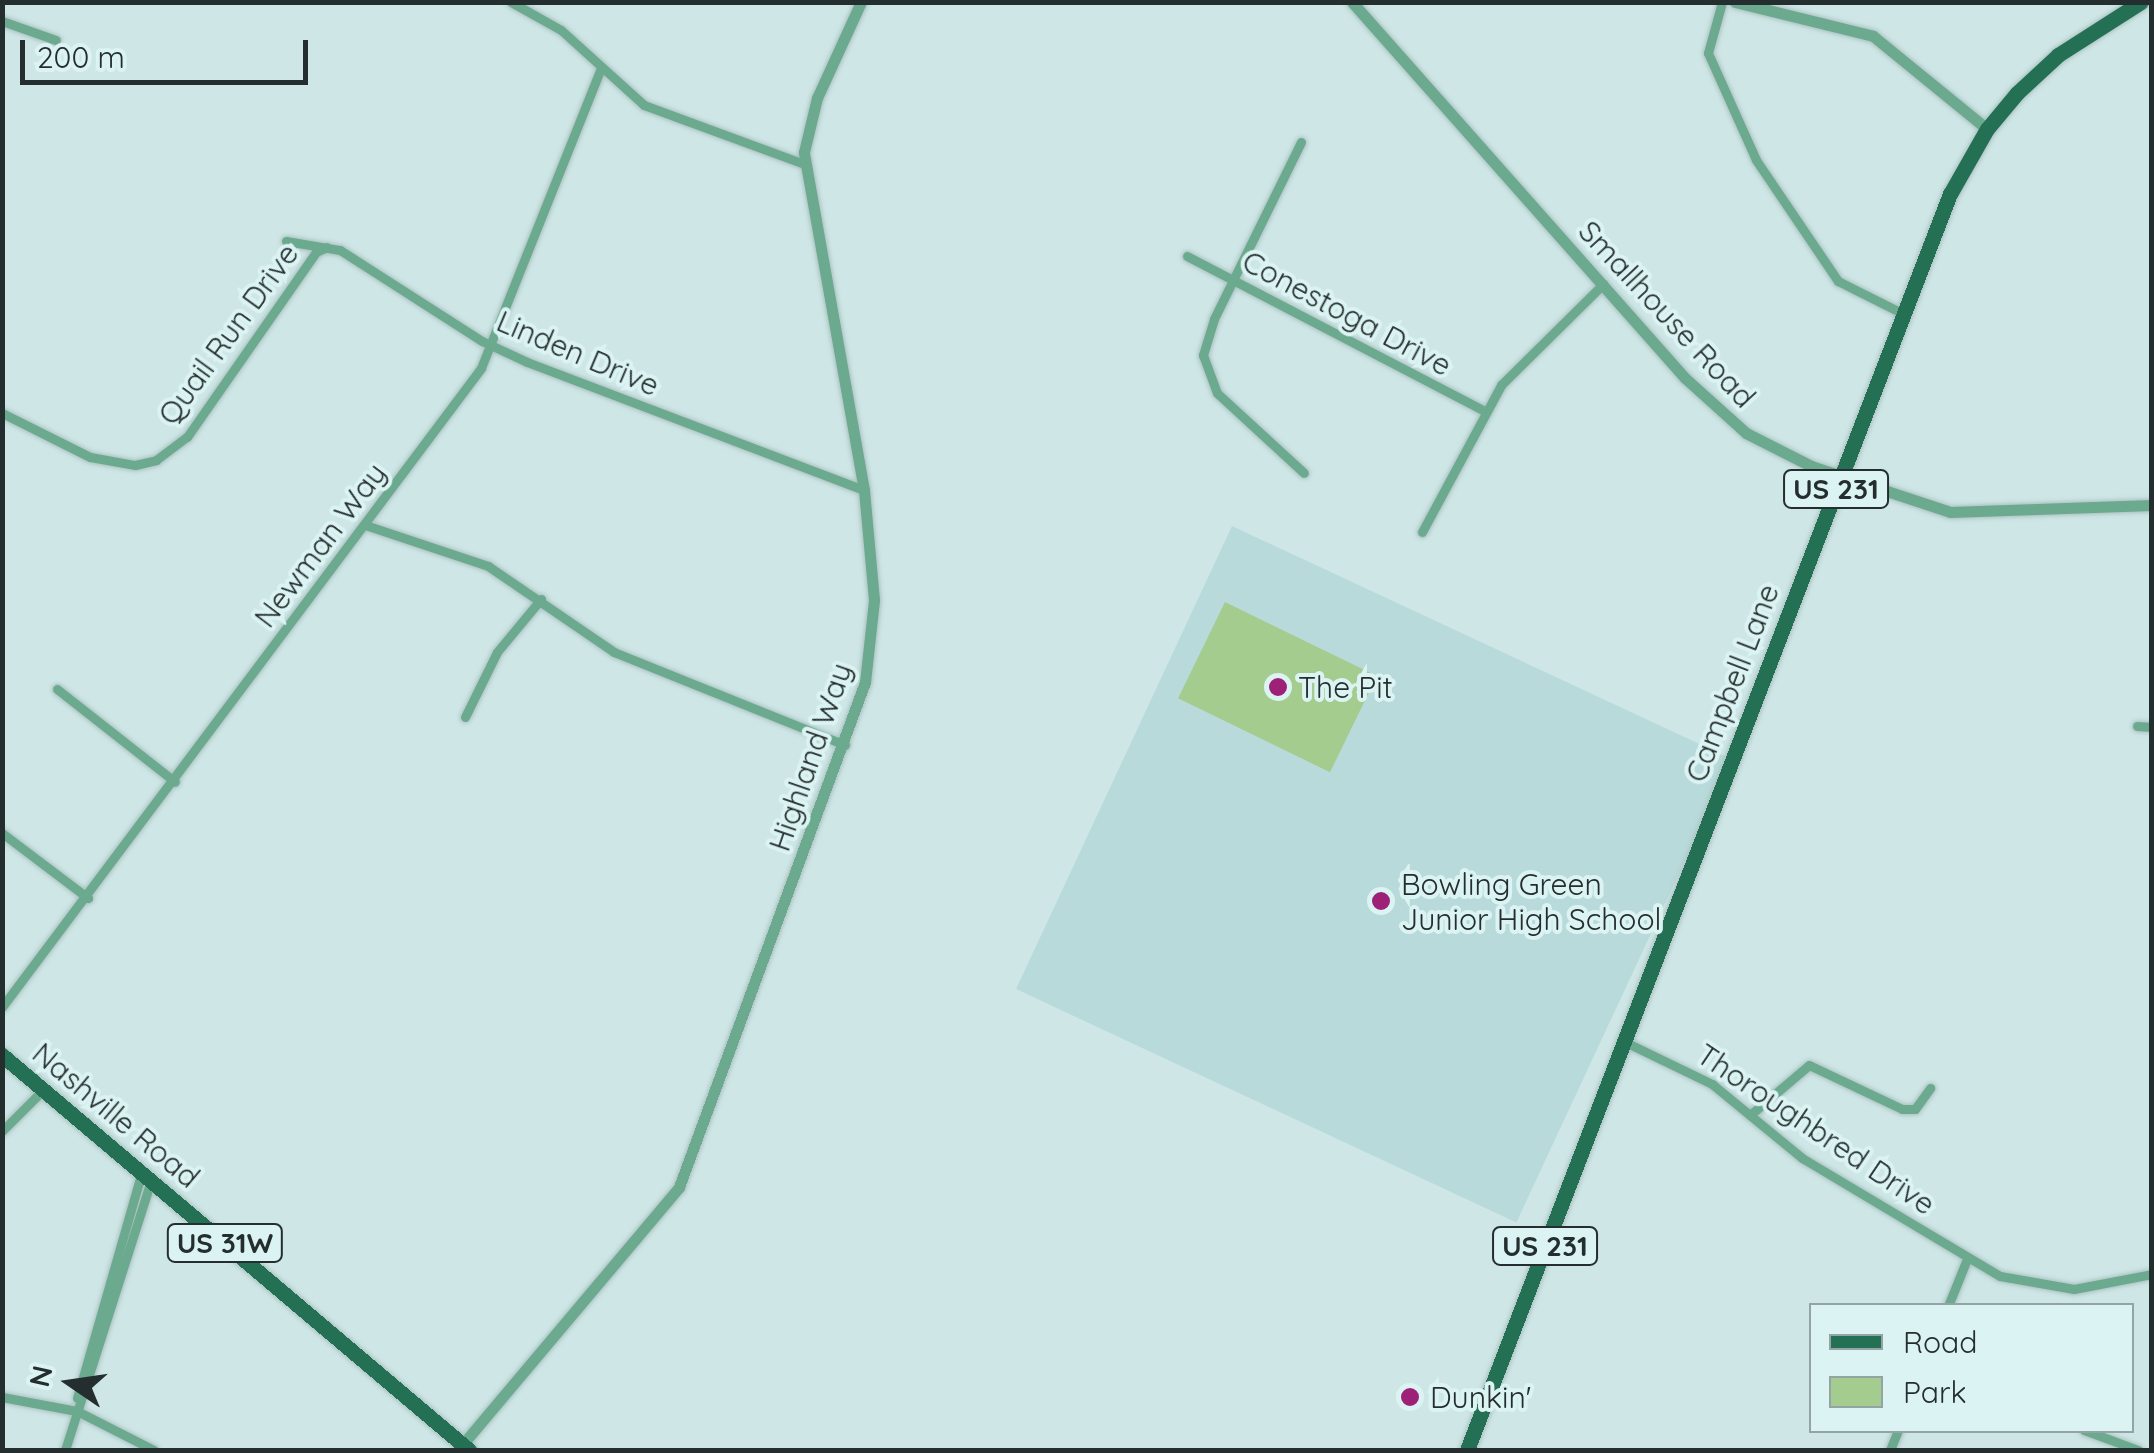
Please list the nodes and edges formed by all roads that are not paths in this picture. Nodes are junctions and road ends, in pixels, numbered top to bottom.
1 (511, 2) edge
2 (861, 2) edge
3 (1352, 2) edge
4 (1722, 2) edge
5 (1736, 2) edge
6 (2141, 2) edge
7 (2, 20) edge
8 (56, 40) dead end
9 (600, 70) junction
10 (1987, 129) junction
11 (1301, 142) dead end
12 (804, 164) junction
13 (286, 241) dead end
14 (330, 247) junction
15 (1187, 256) dead end
16 (1234, 282) junction
17 (1603, 284) junction
18 (1904, 314) junction
19 (492, 346) junction
20 (1485, 411) junction
21 (2, 414) edge
22 (1304, 473) dead end
23 (1841, 476) junction
24 (864, 490) junction
25 (2152, 505) edge
26 (366, 526) junction
27 (1422, 532) dead end
28 (541, 600) junction
29 (56, 689) dead end
30 (466, 717) dead end
31 (2137, 726) dead end
32 (2152, 728) edge
33 (845, 744) junction
34 (175, 782) junction
35 (2, 833) edge
36 (88, 898) junction
37 (2, 1006) edge
38 (1623, 1042) junction
39 (2, 1055) edge
40 (1930, 1088) dead end
41 (43, 1090) junction
42 (1750, 1114) junction
43 (2, 1131) edge
44 (146, 1176) junction
45 (1966, 1259) junction
46 (2152, 1274) edge
47 (1949, 1303) edge
48 (2, 1397) edge
49 (77, 1411) junction
50 (2092, 1433) edge
51 (466, 1448) edge
52 (65, 1450) edge
53 (154, 1450) edge
54 (1467, 1450) edge
55 (2138, 1450) edge

1 - 9 street
2 - 12 street, Highland Way
3 - 17 street, Smallhouse Road
4 - 18 street
5 - 10 street
6 - 10 main road, Campbell Lane / US 231
7 - 8 street
9 - 12 street
9 - 19 street, Newman Way
10 - 18 main road, Campbell Lane / US 231
11 - 16 street
12 - 24 street, Highland Way
13 - 14 street, Linden Drive
14 - 19 street, Linden Drive
14 - 21 street, Quail Run Drive
15 - 16 street, Conestoga Drive
16 - 20 street, Conestoga Drive
16 - 22 street
17 - 20 street
17 - 23 street, Smallhouse Road
18 - 23 main road, Campbell Lane / US 231
19 - 24 street, Linden Drive
19 - 26 street, Newman Way
20 - 27 street
23 - 25 street, Smallhouse Road
23 - 38 main road, Campbell Lane / US 231
24 - 33 street, Highland Way
26 - 28 street
26 - 34 street, Newman Way
28 - 30 street
28 - 33 street
29 - 34 street
31 - 32 street
33 - 51 street, Highland Way
34 - 36 street, Newman Way
35 - 36 street
36 - 37 street, Newman Way
38 - 42 street, Thoroughbred Drive
38 - 54 main road, Campbell Lane / US 231
39 - 41 main road, Nashville Road / US 31W
40 - 42 street
41 - 43 street
41 - 44 main road, Nashville Road / US 31W
42 - 45 street, Thoroughbred Drive
44 - 49 street
44 - 51 main road, Nashville Road / US 31W
45 - 46 street, Thoroughbred Drive
45 - 47 street
48 - 49 street
49 - 52 street
49 - 53 street
50 - 55 street

